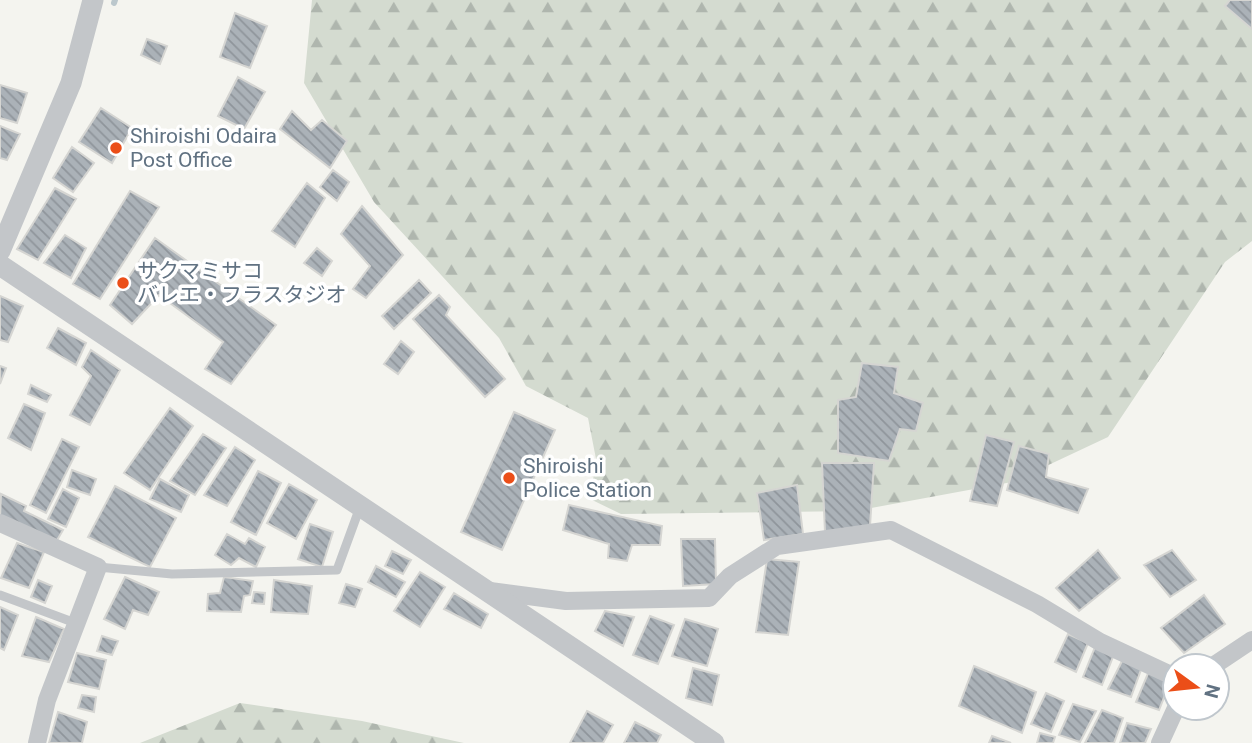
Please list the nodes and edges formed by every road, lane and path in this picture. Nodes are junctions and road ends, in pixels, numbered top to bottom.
1 (93, 0) edge
2 (0, 251) edge
3 (0, 265) edge
4 (361, 504) junction
5 (0, 523) edge
6 (98, 566) junction
7 (490, 590) junction
8 (0, 595) edge
9 (78, 624) junction
10 (1252, 640) edge
11 (1231, 654) edge
12 (1161, 670) edge
13 (1170, 722) edge
14 (37, 743) edge
15 (714, 743) edge
16 (1160, 743) edge

1 - 2 street
3 - 4 street
4 - 6 lane
4 - 7 street
5 - 6 street
6 - 9 street
7 - 12 street
7 - 15 street
8 - 9 lane
9 - 14 street
10 - 11 street
13 - 16 street

